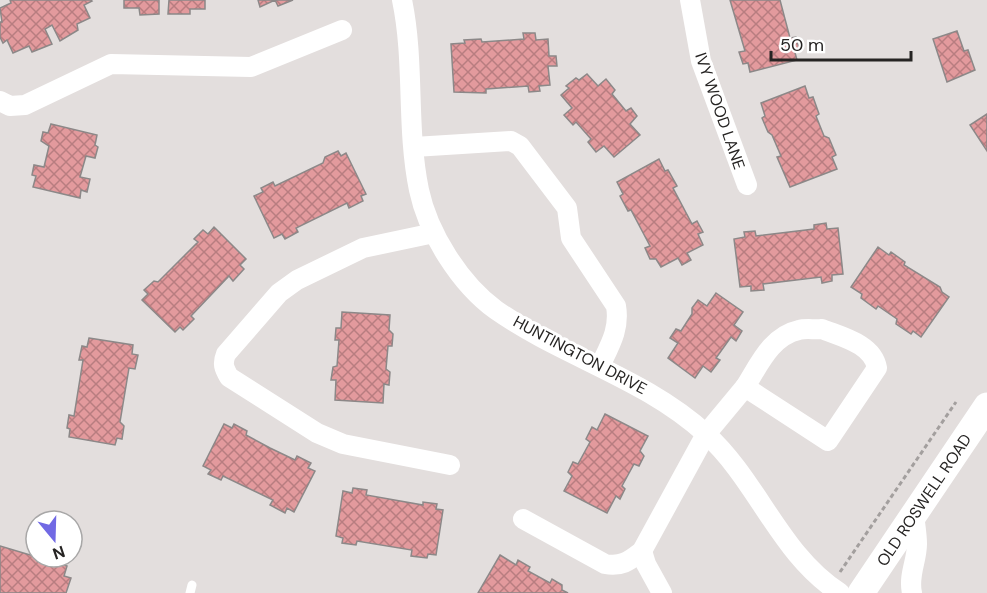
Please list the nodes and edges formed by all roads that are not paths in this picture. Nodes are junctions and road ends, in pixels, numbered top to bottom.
1 (402, 0) edge
2 (690, 0) edge
3 (342, 30) dead end
4 (0, 101) edge
5 (414, 147) junction
6 (747, 185) dead end
7 (434, 233) junction
8 (600, 366) junction
9 (745, 387) junction
10 (987, 406) edge
11 (706, 434) junction
12 (450, 465) dead end
13 (914, 514) junction
14 (524, 519) dead end
15 (642, 551) junction
16 (835, 590) edge
17 (662, 593) edge
18 (861, 593) edge
19 (912, 593) edge

1 - 5 street, HUNTINGTON DRIVE
2 - 6 street, IVY WOOD LANE
3 - 4 street
5 - 7 street, HUNTINGTON DRIVE
5 - 8 street
7 - 8 street, HUNTINGTON DRIVE
7 - 12 street
8 - 11 street, HUNTINGTON DRIVE
9 - 9 street
9 - 11 street
10 - 13 street, OLD ROSWELL ROAD
11 - 15 street
11 - 16 street, HUNTINGTON DRIVE
13 - 18 street, OLD ROSWELL ROAD
13 - 19 street
14 - 15 street
15 - 17 street

